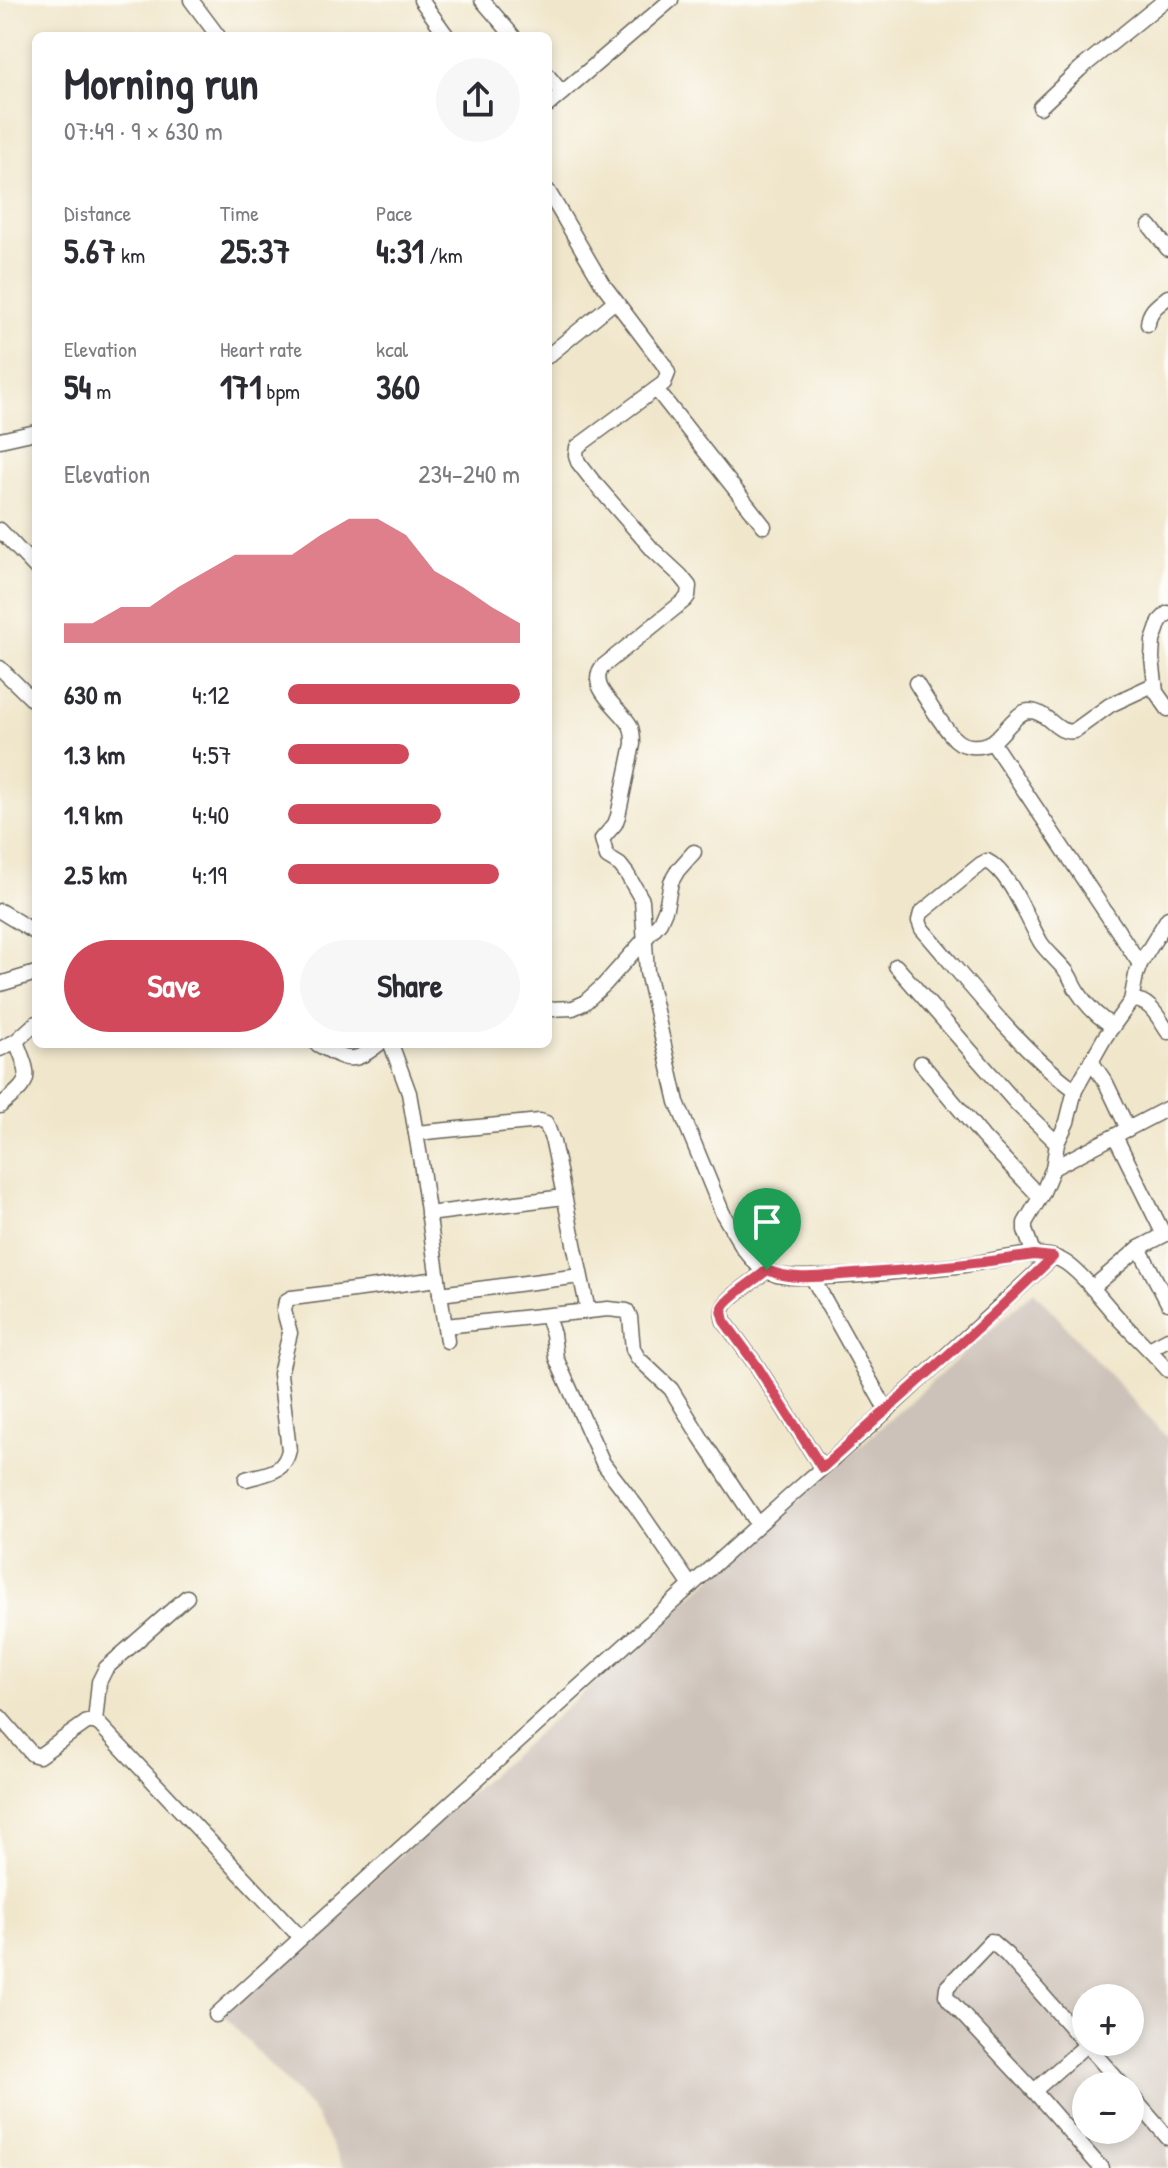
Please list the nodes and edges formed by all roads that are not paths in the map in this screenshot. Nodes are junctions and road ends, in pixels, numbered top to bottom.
1 (191, 0) edge
2 (421, 0) edge
3 (482, 0) edge
4 (1165, 0) edge
5 (664, 2) edge
6 (215, 32) edge
7 (444, 32) edge
8 (510, 32) edge
9 (552, 81) edge
10 (562, 93) junction
11 (552, 102) edge
12 (1040, 107) dead end
13 (552, 198) edge
14 (1150, 226) dead end
15 (1168, 249) edge
16 (1168, 297) edge
17 (615, 301) junction
18 (1148, 324) dead end
19 (552, 353) edge
20 (656, 389) junction
21 (32, 433) edge
22 (0, 440) edge
23 (764, 526) dead end
24 (0, 530) edge
25 (32, 564) edge
26 (1168, 613) edge
27 (0, 668) edge
28 (916, 683) dead end
29 (1155, 684) junction
30 (32, 699) edge
31 (1168, 709) edge
32 (992, 742) junction
33 (694, 852) dead end
34 (0, 911) edge
35 (1168, 918) edge
36 (32, 931) edge
37 (645, 938) junction
38 (1140, 964) junction
39 (896, 966) dead end
40 (32, 974) edge
41 (0, 984) edge
42 (1131, 1001) junction
43 (552, 1009) edge
44 (1113, 1026) junction
45 (32, 1027) edge
46 (1168, 1032) edge
47 (16, 1041) junction
48 (325, 1048) edge
49 (374, 1048) edge
50 (392, 1048) edge
51 (0, 1049) edge
52 (1091, 1061) junction
53 (921, 1063) dead end
54 (1075, 1090) junction
55 (0, 1106) edge
56 (1166, 1114) edge
57 (1121, 1132) junction
58 (416, 1133) junction
59 (1057, 1143) junction
60 (1053, 1168) junction
61 (564, 1197) junction
62 (1040, 1197) junction
63 (428, 1214) junction
64 (1166, 1234) edge
65 (1139, 1248) junction
66 (1034, 1255) junction
67 (1053, 1257) junction
68 (767, 1270) junction
69 (580, 1276) junction
70 (812, 1277) junction
71 (439, 1287) junction
72 (1092, 1288) junction
73 (1168, 1303) edge
74 (588, 1311) junction
75 (564, 1315) junction
76 (547, 1317) junction
77 (553, 1334) junction
78 (1168, 1339) edge
79 (1149, 1349) junction
80 (1168, 1370) edge
81 (887, 1411) junction
82 (822, 1468) junction
83 (246, 1479) dead end
84 (758, 1524) junction
85 (691, 1586) junction
86 (187, 1597) dead end
87 (0, 1717) edge
88 (95, 1722) junction
89 (300, 1937) junction
90 (216, 2015) dead end
91 (1072, 2027) edge
92 (1073, 2056) edge
93 (1097, 2056) edge
94 (1111, 2072) edge
95 (1034, 2091) junction
96 (1144, 2110) edge
97 (1168, 2138) edge
98 (1101, 2168) edge

1 - 6 street
2 - 7 street
3 - 8 street
4 - 12 street
5 - 10 street
9 - 10 street
10 - 11 street
13 - 17 street
14 - 15 street
16 - 18 street
17 - 19 street
17 - 20 street
20 - 23 street
20 - 37 street
21 - 22 street
24 - 25 street
26 - 29 street
27 - 30 street
28 - 32 street
29 - 31 street
29 - 32 street
32 - 38 street
33 - 37 street
34 - 36 street
35 - 38 street
37 - 43 street
37 - 68 street
38 - 42 street
39 - 59 street
40 - 41 street
42 - 44 street
42 - 46 street
44 - 52 street
44 - 54 street
45 - 47 street
47 - 51 street
47 - 55 street
48 - 49 street
50 - 58 street
52 - 54 street
52 - 57 street
53 - 62 street
54 - 59 street
56 - 57 street
57 - 60 street
57 - 64 street
58 - 61 street
58 - 63 street
59 - 60 street
60 - 62 street
61 - 63 street
61 - 69 street
62 - 66 street
63 - 71 street
64 - 65 street
65 - 72 street
65 - 73 street
66 - 67 street
66 - 70 street
67 - 72 street
67 - 81 street
68 - 70 street
68 - 82 street
69 - 71 street
69 - 74 street
70 - 81 street
71 - 76 street
71 - 83 street
72 - 79 street
74 - 75 street
74 - 84 street
75 - 76 street
75 - 77 street
76 - 77 street
77 - 85 street
78 - 79 street
79 - 80 street
81 - 82 street
82 - 84 street
84 - 85 street
85 - 89 street
86 - 88 street
87 - 88 street
88 - 89 street
89 - 90 street
91 - 95 street
92 - 95 street
93 - 94 street
95 - 98 street
96 - 97 street

